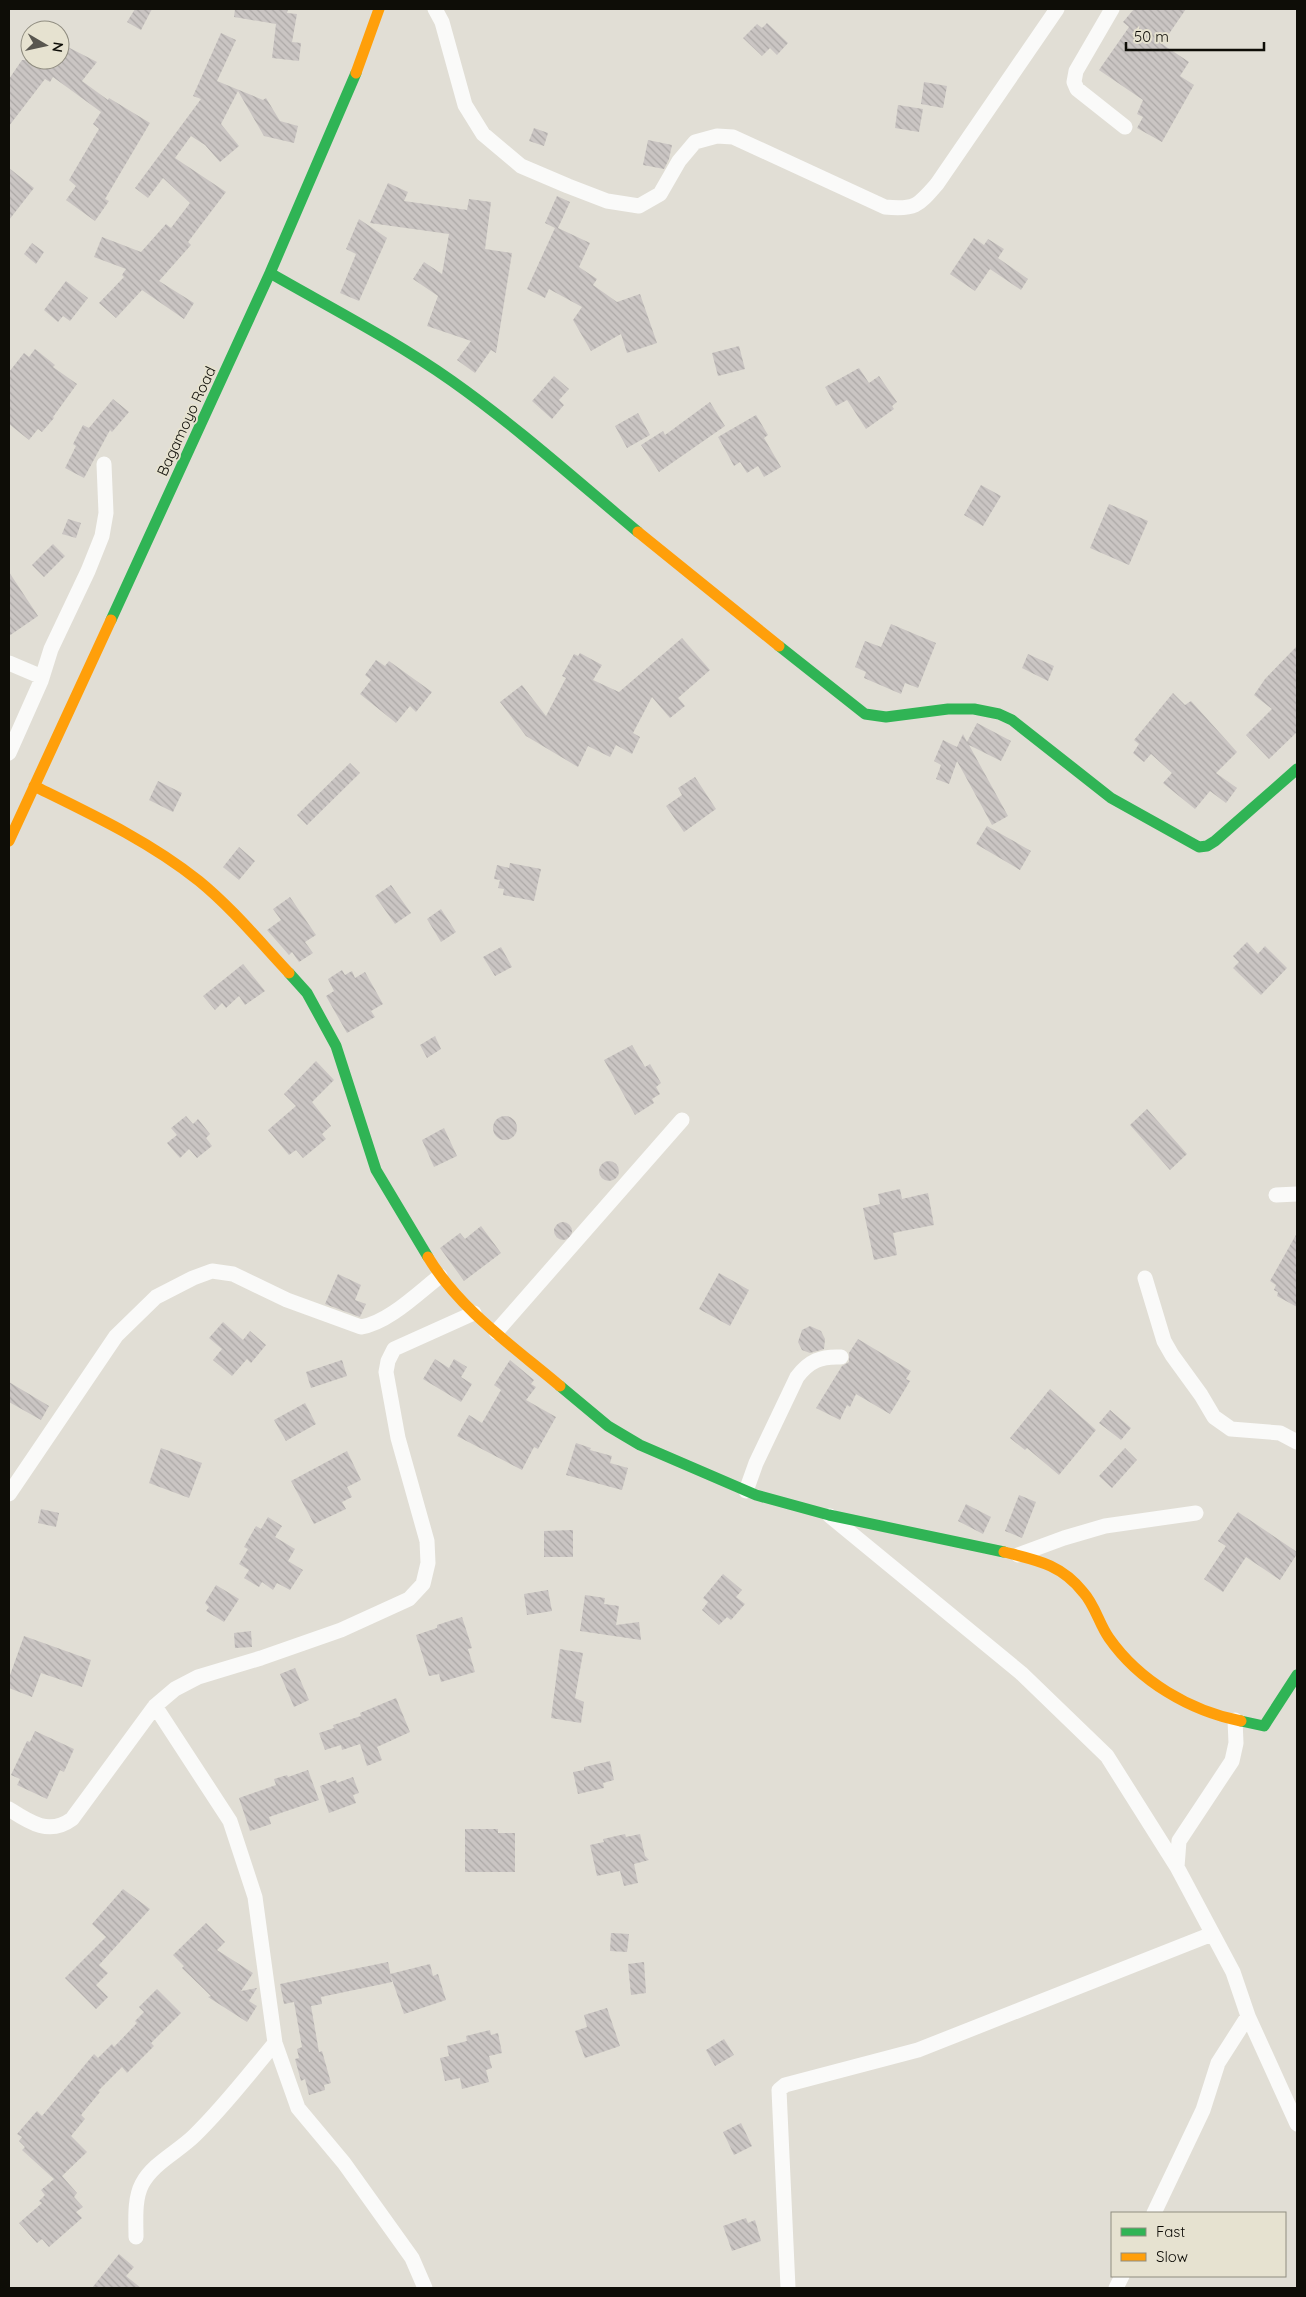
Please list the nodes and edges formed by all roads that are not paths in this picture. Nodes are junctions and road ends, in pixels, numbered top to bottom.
1 (378, 9) edge
2 (435, 9) edge
3 (1057, 9) edge
4 (1112, 9) edge
5 (1124, 127) dead end
6 (270, 273) junction
7 (104, 464) dead end
8 (9, 663) edge
9 (42, 677) junction
10 (9, 754) edge
11 (1297, 769) edge
12 (34, 786) junction
13 (9, 841) edge
14 (682, 1120) dead end
15 (1297, 1194) edge
16 (1276, 1195) dead end
17 (440, 1276) junction
18 (1145, 1278) dead end
19 (474, 1313) junction
20 (496, 1332) junction
21 (841, 1357) dead end
22 (1297, 1442) edge
23 (746, 1490) junction
24 (9, 1494) edge
25 (1196, 1513) dead end
26 (829, 1515) junction
27 (1018, 1555) junction
28 (1297, 1675) edge
29 (155, 1706) junction
30 (1235, 1720) junction
31 (9, 1809) edge
32 (1177, 1867) junction
33 (1212, 1934) junction
34 (1248, 2016) junction
35 (275, 2043) junction
36 (1297, 2124) edge
37 (1154, 2212) edge
38 (136, 2237) dead end
39 (425, 2288) edge
40 (788, 2288) edge

1 - 6 main road, Bagamoyo Road
2 - 3 street
4 - 5 street
6 - 11 main road
6 - 12 main road, Bagamoyo Road
7 - 9 street
8 - 9 street
9 - 10 street
12 - 13 main road, Bagamoyo Road
12 - 17 main road
14 - 20 street
15 - 16 street
17 - 19 main road
17 - 24 street
18 - 22 street
19 - 20 main road
19 - 29 street
20 - 23 main road
21 - 23 street
23 - 26 main road
25 - 27 street
26 - 27 main road
26 - 32 street
27 - 30 main road
28 - 30 main road
29 - 31 street
29 - 35 street
30 - 32 street
32 - 33 street
33 - 34 street
33 - 40 street
34 - 36 street
34 - 37 street
35 - 38 street
35 - 39 street

